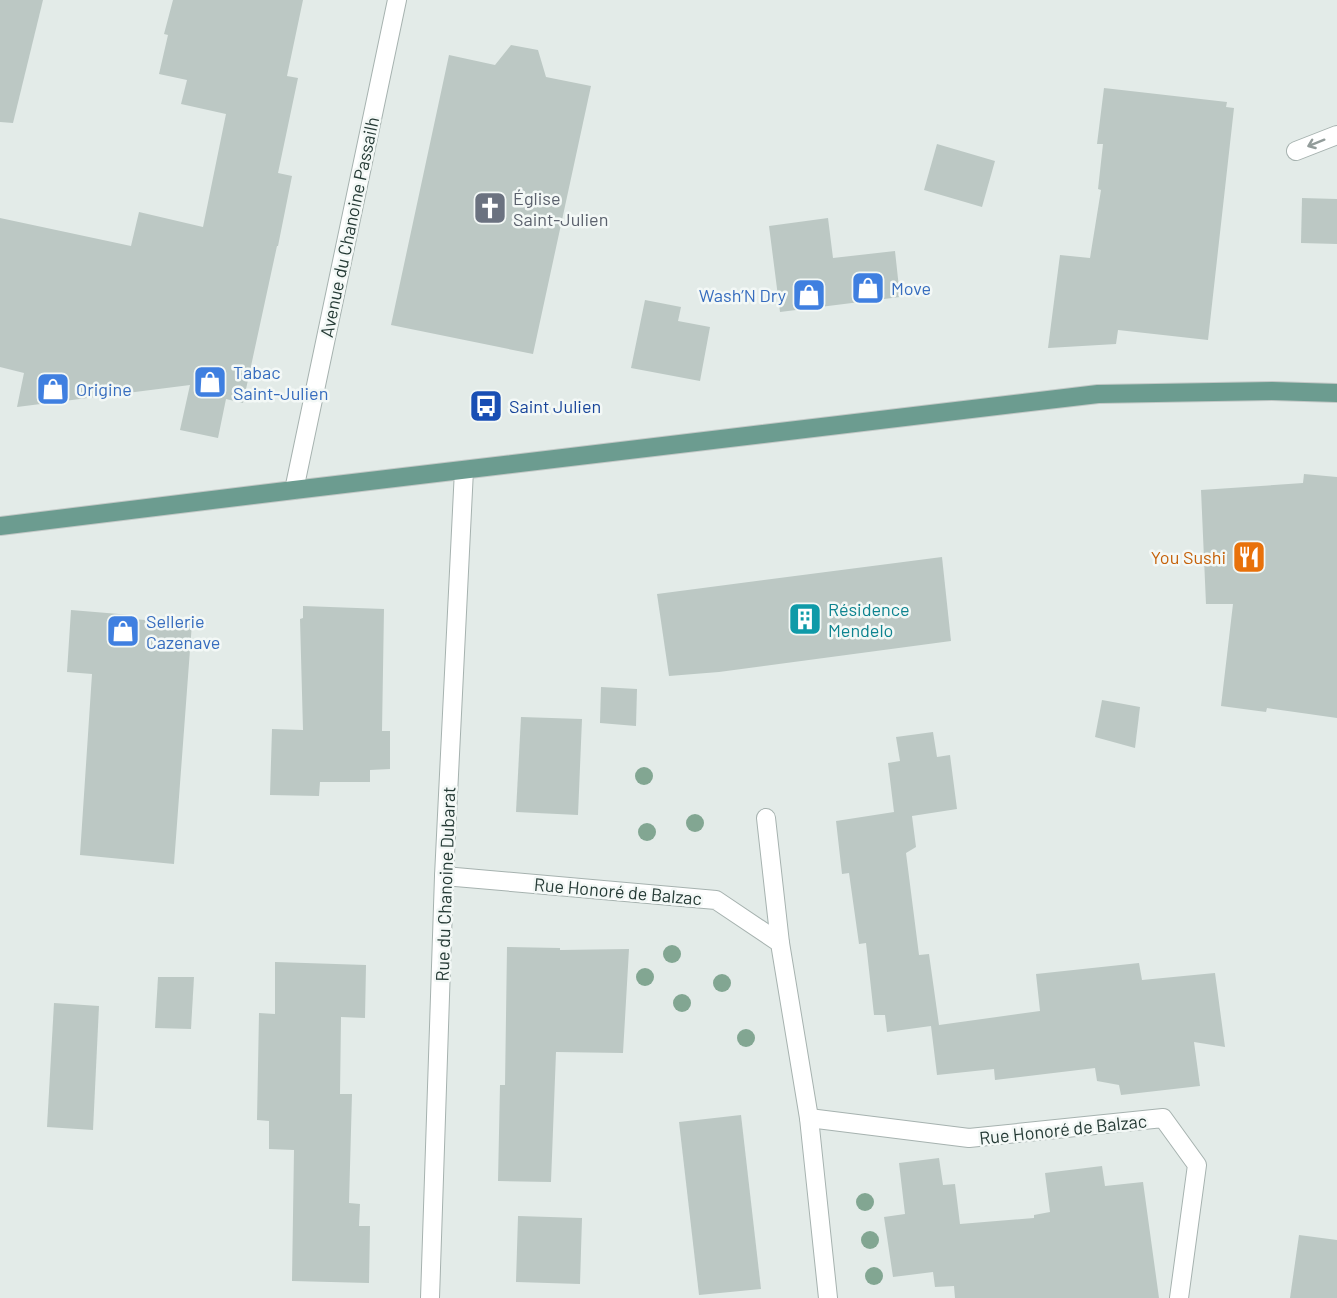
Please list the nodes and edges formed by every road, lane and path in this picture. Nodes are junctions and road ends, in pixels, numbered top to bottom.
1 (397, 0) edge
2 (1337, 135) edge
3 (1296, 151) dead end
4 (1337, 393) edge
5 (464, 470) junction
6 (294, 490) junction
7 (0, 526) edge
8 (766, 818) dead end
9 (444, 876) junction
10 (780, 943) junction
11 (809, 1118) junction
12 (430, 1298) edge
13 (828, 1298) edge
14 (1179, 1298) edge

1 - 6 street, Avenue du Chanoine Passailh
2 -> 3 street
4 - 5 main road
5 - 6 main road
5 - 9 street, Rue du Chanoine Dubarat
6 - 7 main road
8 - 10 street
9 - 10 street, Rue Honoré de Balzac
9 - 12 street, Rue du Chanoine Dubarat
10 - 11 street
11 - 13 street
11 - 14 street, Rue Honoré de Balzac

